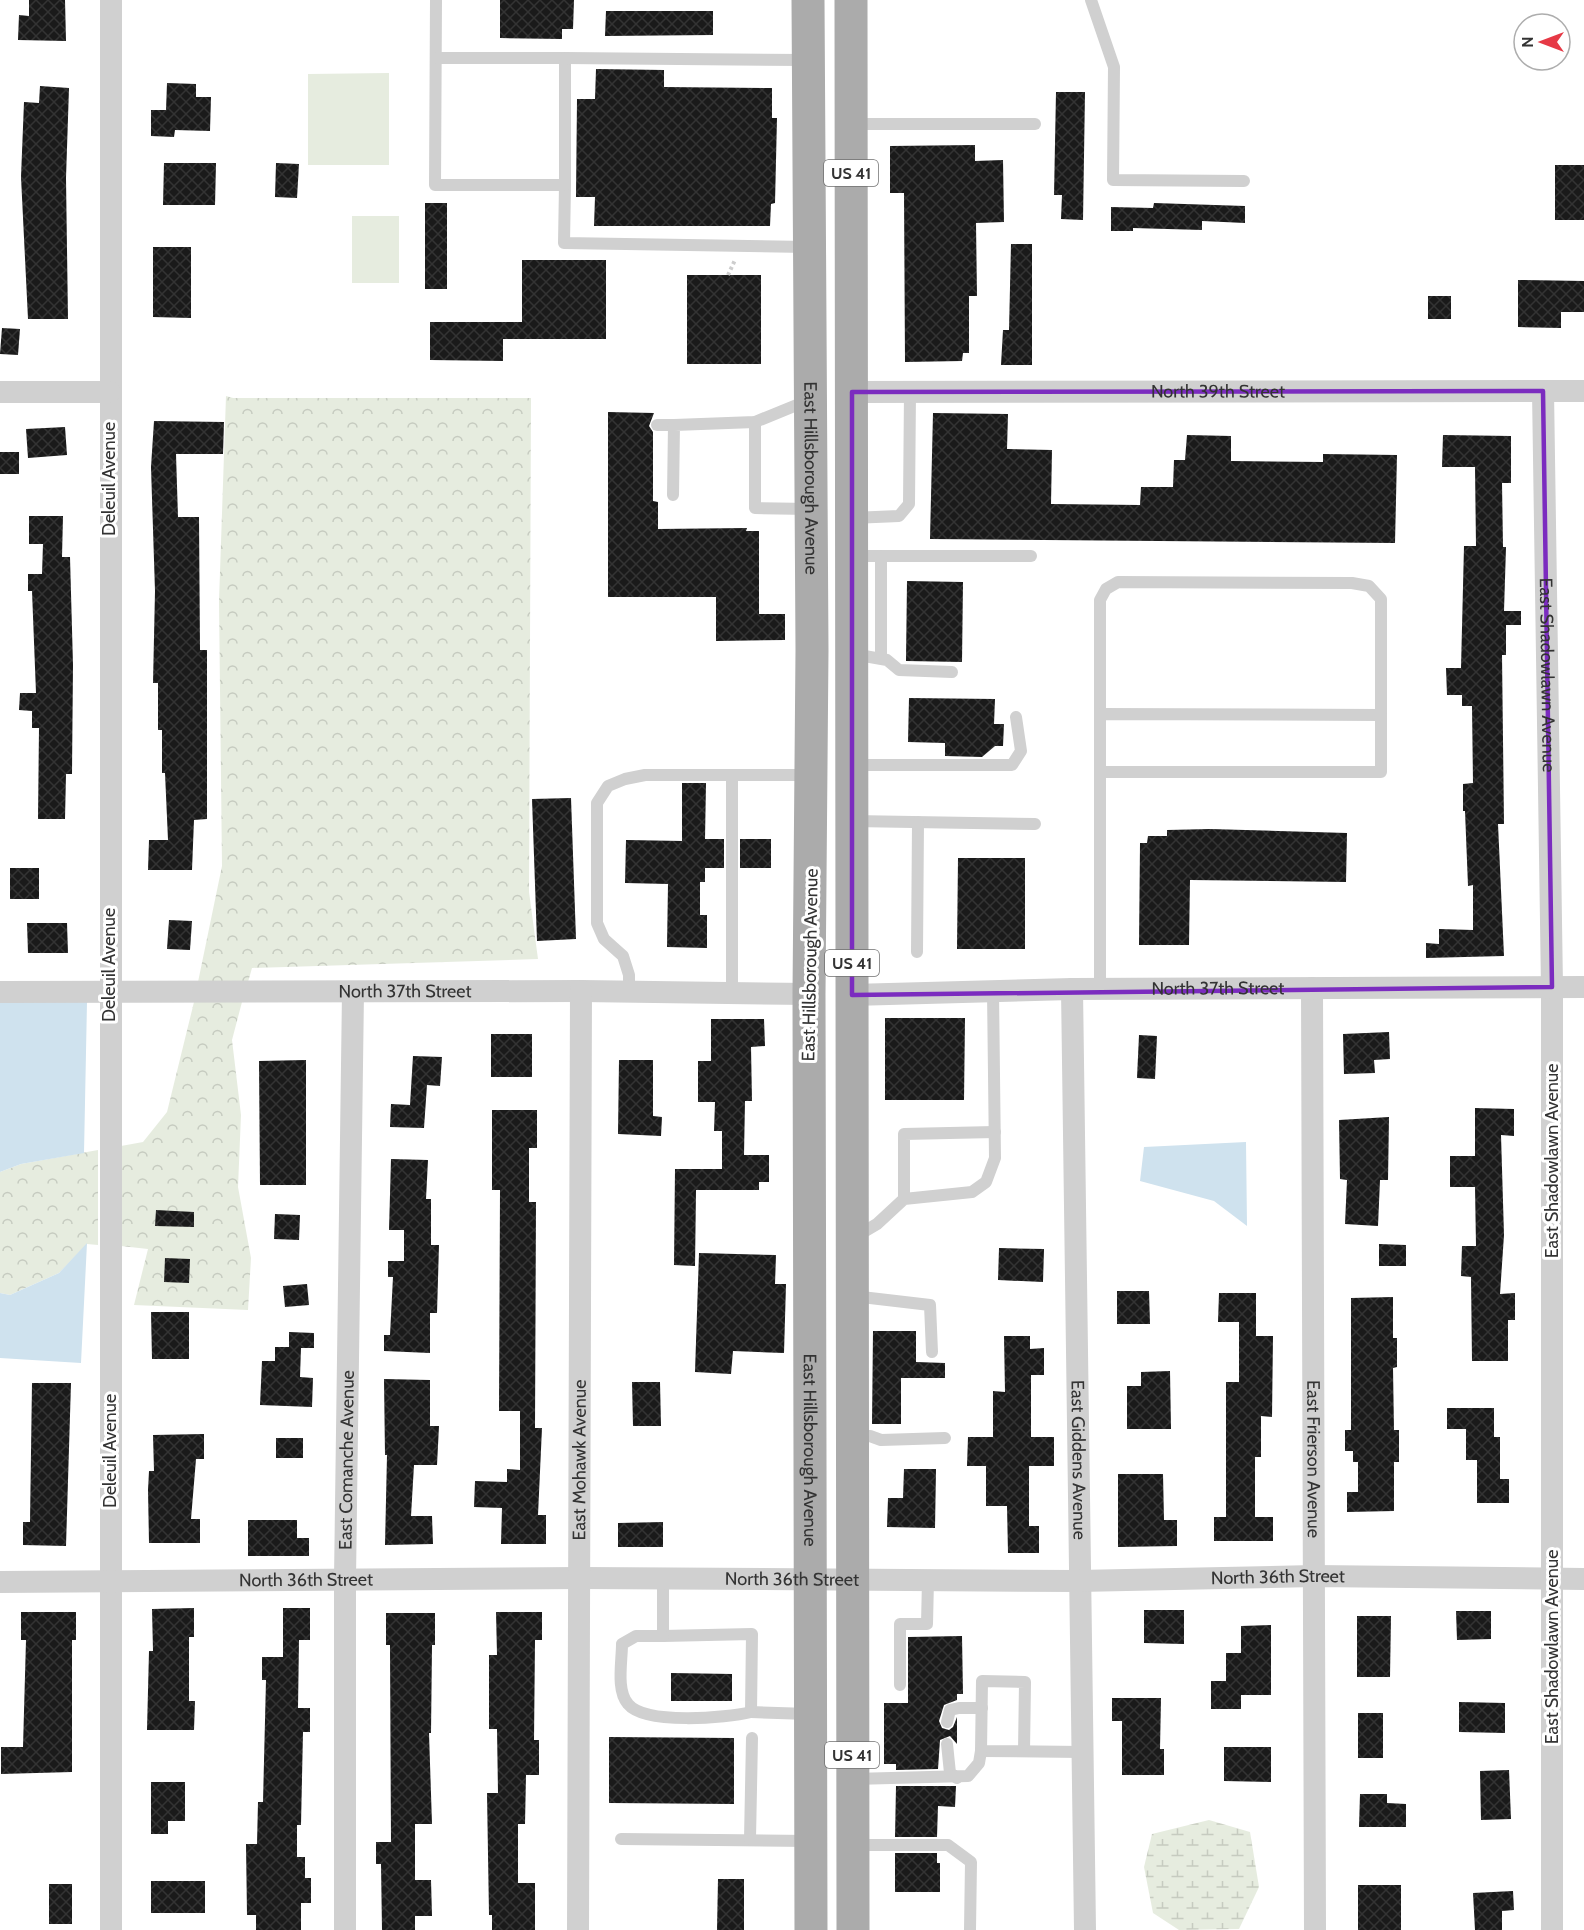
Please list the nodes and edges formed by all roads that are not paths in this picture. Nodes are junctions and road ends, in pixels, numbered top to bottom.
1 (111, 0) edge
2 (436, 0) edge
3 (808, 0) edge
4 (851, 0) edge
5 (1091, 0) edge
6 (436, 58) junction
7 (565, 58) junction
8 (808, 60) junction
9 (851, 124) junction
10 (1035, 124) dead end
11 (1244, 181) dead end
12 (565, 185) junction
13 (807, 247) junction
14 (808, 311) junction
15 (1543, 391) junction
16 (0, 392) edge
17 (109, 392) junction
18 (852, 392) junction
19 (910, 392) junction
20 (1584, 392) edge
21 (800, 404) junction
22 (755, 422) junction
23 (657, 425) dead end
24 (674, 425) junction
25 (674, 495) dead end
26 (811, 509) junction
27 (851, 518) junction
28 (866, 556) junction
29 (1031, 556) dead end
30 (812, 616) junction
31 (866, 656) junction
32 (952, 672) dead end
33 (1100, 714) junction
34 (1381, 716) junction
35 (1016, 717) dead end
36 (852, 765) junction
37 (1100, 772) junction
38 (732, 775) junction
39 (811, 775) junction
40 (852, 821) junction
41 (918, 822) junction
42 (1035, 824) dead end
43 (812, 895) junction
44 (917, 952) dead end
45 (1552, 987) junction
46 (1584, 987) edge
47 (1312, 988) junction
48 (1072, 989) junction
49 (1100, 989) junction
50 (581, 991) junction
51 (0, 992) edge
52 (353, 992) junction
53 (629, 992) junction
54 (993, 992) junction
55 (109, 993) junction
56 (732, 993) junction
57 (809, 994) junction
58 (852, 995) junction
59 (852, 1084) junction
60 (995, 1132) junction
61 (904, 1199) junction
62 (852, 1239) junction
63 (852, 1296) junction
64 (932, 1352) dead end
65 (852, 1437) junction
66 (945, 1438) dead end
67 (1314, 1576) junction
68 (580, 1578) junction
69 (663, 1579) junction
70 (1552, 1579) junction
71 (1584, 1579) edge
72 (345, 1580) junction
73 (810, 1580) junction
74 (852, 1580) junction
75 (928, 1580) junction
76 (1078, 1581) junction
77 (0, 1582) edge
78 (111, 1582) junction
79 (663, 1636) junction
80 (900, 1685) dead end
81 (982, 1708) junction
82 (751, 1712) junction
83 (810, 1714) junction
84 (947, 1722) dead end
85 (752, 1738) dead end
86 (947, 1744) dead end
87 (981, 1751) junction
88 (1024, 1751) junction
89 (1082, 1752) junction
90 (852, 1778) junction
91 (957, 1778) junction
92 (621, 1839) dead end
93 (750, 1839) junction
94 (811, 1841) junction
95 (852, 1845) junction
96 (111, 1930) edge
97 (345, 1930) edge
98 (578, 1930) edge
99 (811, 1930) edge
100 (853, 1930) edge
101 (970, 1930) edge
102 (1085, 1930) edge
103 (1315, 1930) edge
104 (1552, 1930) edge

1 - 17 street, Deleuil Avenue
2 - 6 lane
3 - 8 main road, East Hillsborough Avenue / US 41
4 - 9 main road, US 41
5 - 11 lane
6 - 7 lane
6 - 12 lane
7 - 8 lane
7 - 12 lane
8 - 13 main road, East Hillsborough Avenue / US 41
9 - 10 lane
9 - 18 main road, US 41
12 - 13 lane
13 - 14 main road, East Hillsborough Avenue / US 41
14 - 18 main road
14 - 21 main road, East Hillsborough Avenue / US 41
15 - 19 street, North 39th Street
15 - 20 street, North 39th Street
15 - 45 street, East Shadowlawn Avenue
16 - 17 street
17 - 55 street, Deleuil Avenue
18 - 19 street, North 39th Street
18 - 27 main road, US 41
19 - 27 lane
21 - 22 lane
21 - 26 main road, East Hillsborough Avenue / US 41
22 - 24 lane
22 - 26 lane
23 - 24 lane
24 - 25 lane
26 - 30 main road, East Hillsborough Avenue / US 41
27 - 28 main road, US 41
28 - 29 lane
28 - 31 main road, US 41
30 - 31 main road
30 - 39 main road, East Hillsborough Avenue / US 41
31 - 32 lane
31 - 36 main road, US 41
33 - 34 lane
33 - 34 lane
33 - 37 lane
34 - 37 lane
35 - 36 lane
36 - 40 main road, US 41
37 - 49 lane
38 - 39 lane
38 - 53 lane
38 - 56 lane
39 - 43 main road, East Hillsborough Avenue / US 41
40 - 41 lane
40 - 58 main road, US 41
41 - 42 lane
41 - 44 lane
43 - 57 main road, East Hillsborough Avenue / US 41
43 - 58 main road
45 - 46 street, North 37th Street
45 - 47 street, North 37th Street
45 - 70 street, East Shadowlawn Avenue
47 - 49 street, North 37th Street
47 - 67 street, East Frierson Avenue
48 - 49 street, North 37th Street
48 - 54 street, North 37th Street
48 - 76 street, East Giddens Avenue
50 - 52 street, North 37th Street
50 - 53 street, North 37th Street
50 - 68 street, East Mohawk Avenue
51 - 55 street, North 37th Street
52 - 55 street, North 37th Street
52 - 72 street, East Comanche Avenue
53 - 56 street, North 37th Street
54 - 58 street, North 37th Street
54 - 60 lane
55 - 78 street, Deleuil Avenue
56 - 57 street, North 37th Street
57 - 59 main road
57 - 73 main road, East Hillsborough Avenue / US 41
58 - 59 main road, US 41
59 - 62 main road, US 41
60 - 61 lane
60 - 61 lane
61 - 62 lane
62 - 63 main road, US 41
63 - 64 lane
63 - 65 main road, US 41
65 - 66 lane
65 - 74 main road, US 41
67 - 70 street, North 36th Street
67 - 76 street, North 36th Street
67 - 103 street, East Frierson Avenue
68 - 69 street, North 36th Street
68 - 72 street, North 36th Street
68 - 98 street, East Mohawk Avenue
69 - 73 street, North 36th Street
69 - 79 lane
70 - 71 street, North 36th Street
70 - 104 street, East Shadowlawn Avenue
72 - 78 street, North 36th Street
72 - 97 street, East Comanche Avenue
73 - 74 street, North 36th Street
73 - 83 main road, East Hillsborough Avenue / US 41
74 - 75 street, North 36th Street
74 - 90 main road, US 41
75 - 76 street, North 36th Street
75 - 80 lane
76 - 89 street, East Giddens Avenue
77 - 78 street, North 36th Street
78 - 96 street, Deleuil Avenue
79 - 82 lane
79 - 82 lane
81 - 84 lane
81 - 87 lane
81 - 88 lane
82 - 83 lane
83 - 94 main road, East Hillsborough Avenue / US 41
85 - 93 lane
86 - 91 lane
87 - 88 lane
87 - 91 lane
88 - 89 lane
89 - 102 street, East Giddens Avenue
90 - 91 lane
90 - 95 main road, US 41
92 - 93 lane
93 - 94 lane
94 - 99 main road, East Hillsborough Avenue / US 41
95 - 100 main road, US 41
95 - 101 lane

